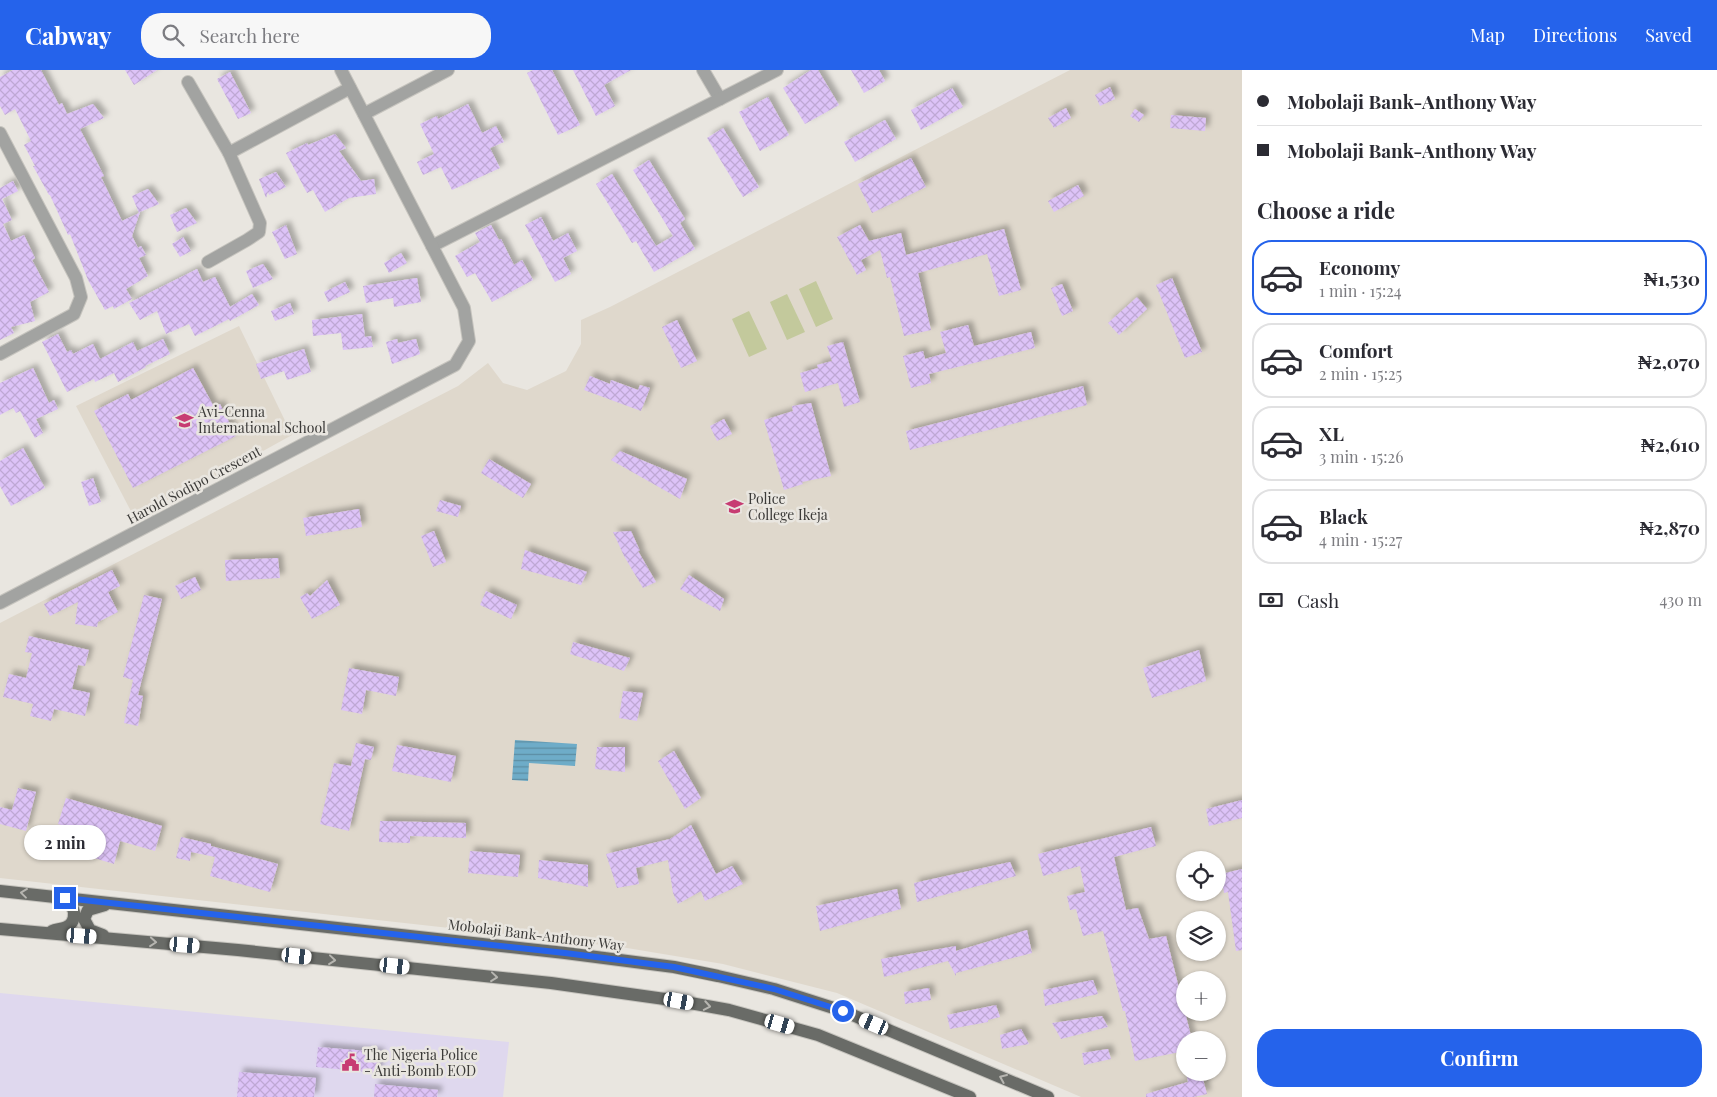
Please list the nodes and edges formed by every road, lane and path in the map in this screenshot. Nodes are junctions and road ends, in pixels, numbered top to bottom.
1 (341, 70) edge
2 (448, 70) edge
3 (703, 70) edge
4 (777, 70) edge
5 (188, 82) dead end
6 (350, 88) junction
7 (720, 99) junction
8 (364, 114) junction
9 (0, 133) edge
10 (229, 153) junction
11 (432, 246) junction
12 (208, 262) dead end
13 (0, 354) edge
14 (0, 603) edge
15 (0, 891) edge
16 (46, 896) junction
17 (120, 905) junction
18 (0, 929) edge
19 (45, 933) junction
20 (119, 939) junction
21 (970, 1097) edge
22 (1048, 1097) edge

1 - 6 street, Harold Sodipo Crescent
2 - 8 street
3 - 7 street
4 - 7 street
5 - 10 street
6 - 8 street, Harold Sodipo Crescent
6 - 10 street
7 - 11 street
8 - 11 street, Harold Sodipo Crescent
9 - 13 street
10 - 12 street
11 - 14 street, Harold Sodipo Crescent
16 -> 15 main road, Mobolaji Bank-Anthony Way
16 - 17 main road, Mobolaji Bank-Anthony Way
16 - 19 main road
17 - 20 main road
22 -> 17 main road, Mobolaji Bank-Anthony Way
18 - 19 main road
19 - 20 main road
20 -> 21 main road

